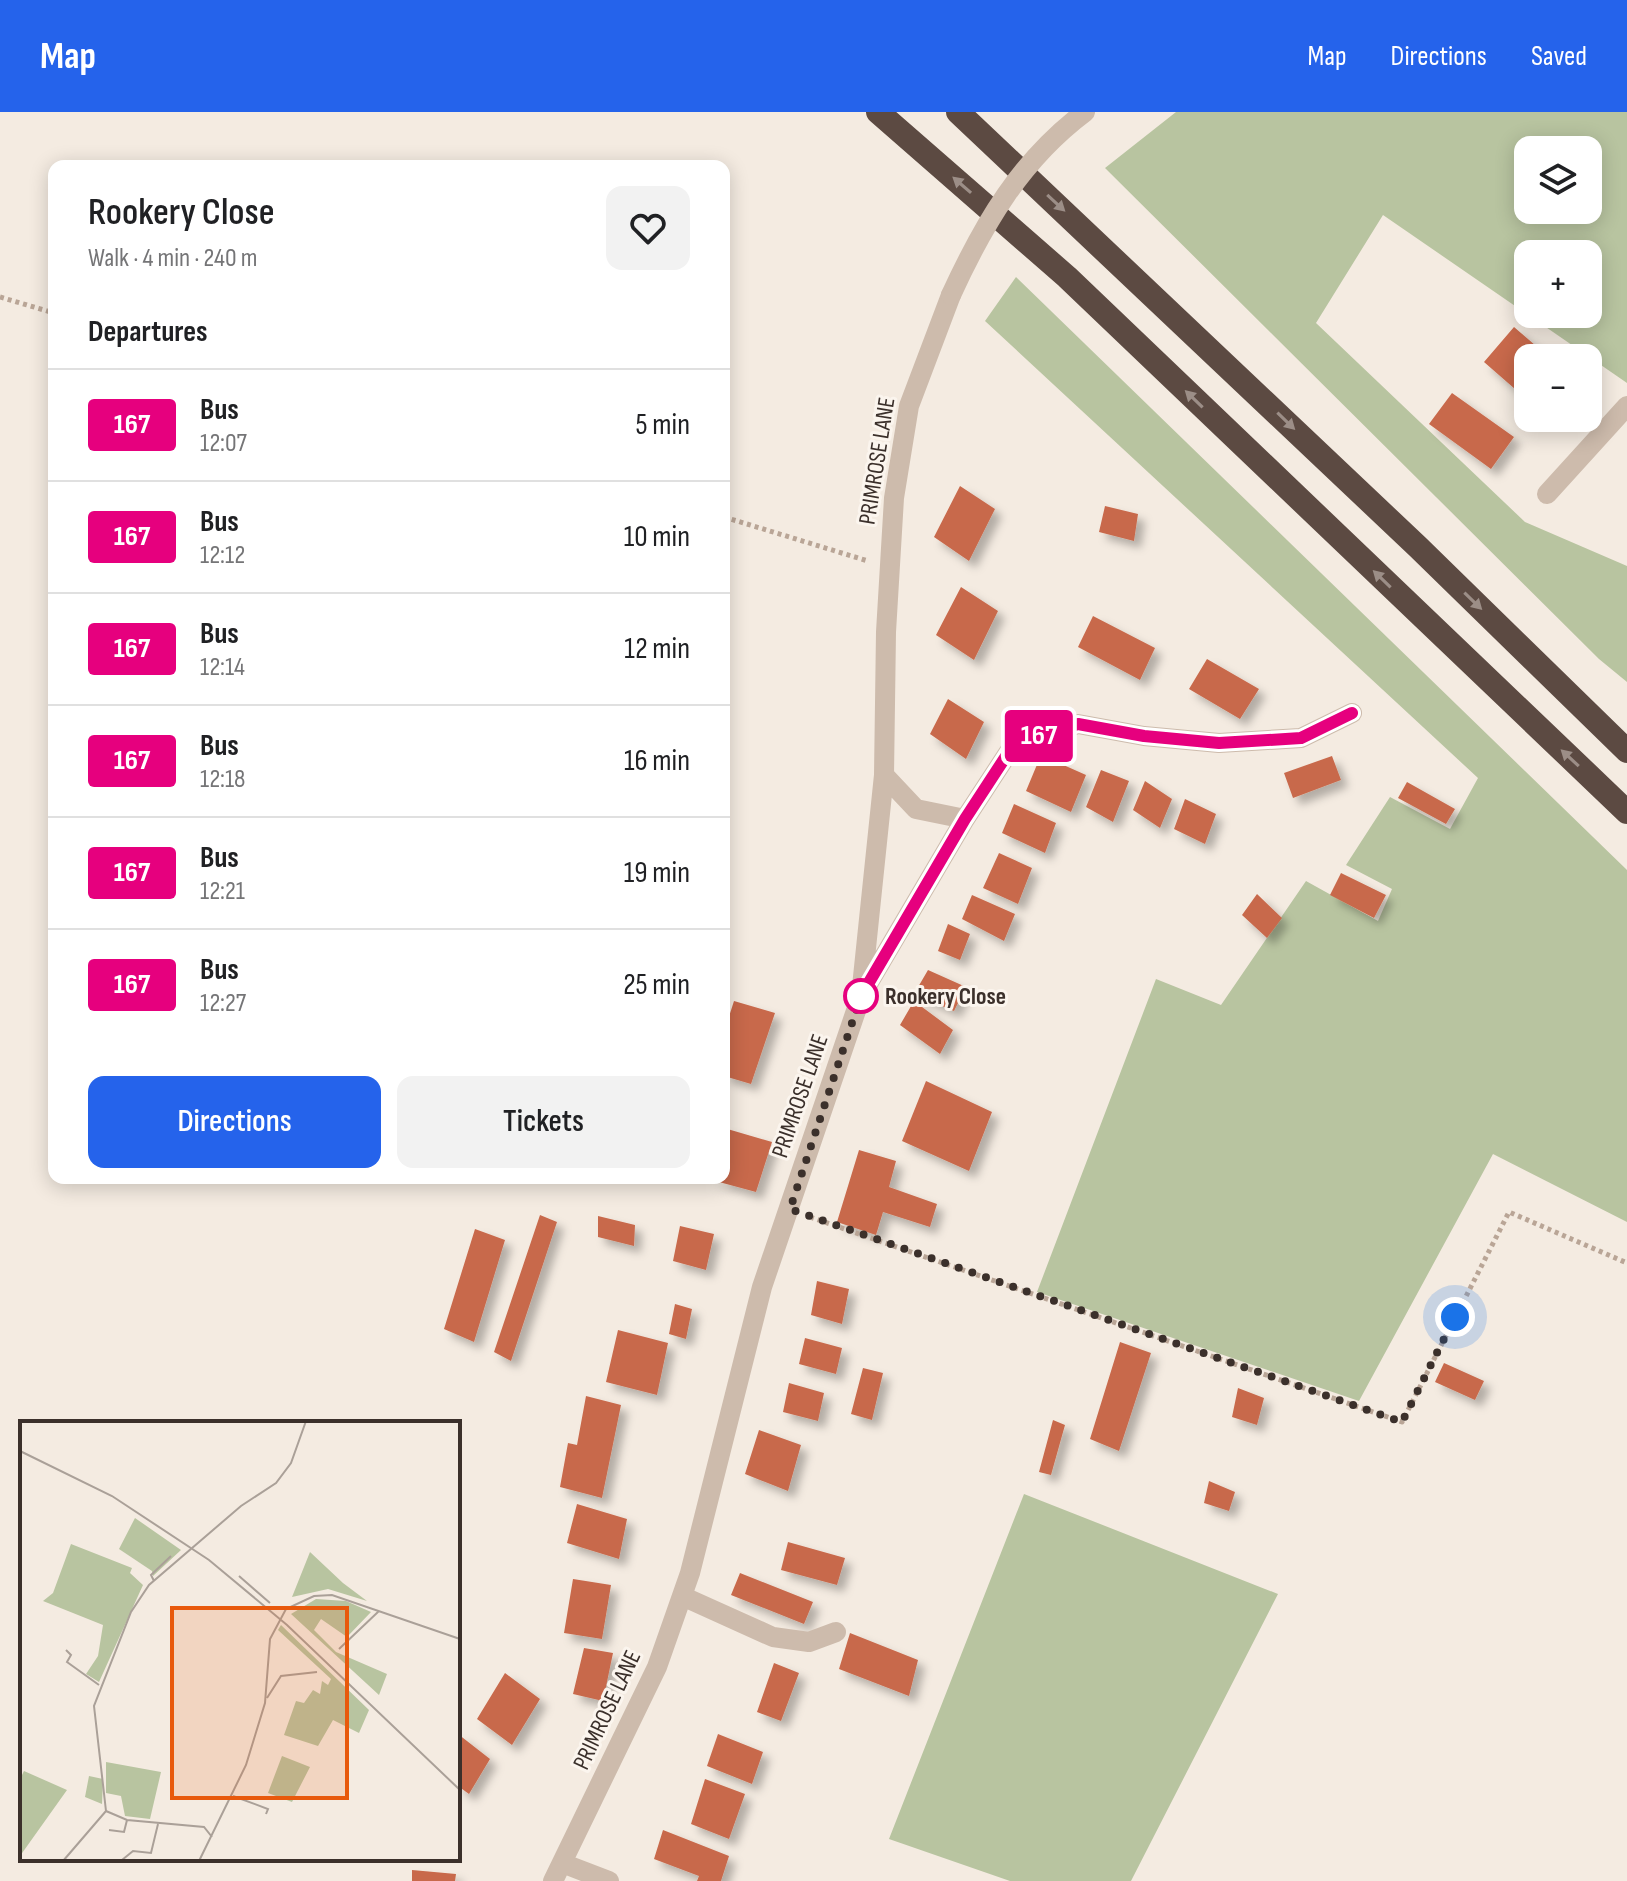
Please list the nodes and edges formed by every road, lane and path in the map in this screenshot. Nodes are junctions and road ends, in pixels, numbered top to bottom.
1 (878, 112) edge
2 (958, 112) edge
3 (1085, 112) edge
4 (0, 297) edge
5 (48, 311) edge
6 (1627, 406) edge
7 (1547, 494) dead end
8 (730, 519) edge
9 (890, 567) junction
10 (1352, 713) dead end
11 (1627, 751) edge
12 (884, 775) junction
13 (1627, 812) edge
14 (965, 819) junction
15 (861, 996) junction
16 (790, 1209) junction
17 (1627, 1263) edge
18 (682, 1596) junction
19 (836, 1632) dead end
20 (557, 1872) edge
21 (609, 1881) edge

13 -> 1 highway
2 -> 11 highway
3 - 9 street, PRIMROSE LANE, bridge
4 - 5 path
6 - 7 street
8 - 9 path
9 - 12 street, PRIMROSE LANE
10 - 14 street
12 - 14 street
12 - 15 street, PRIMROSE LANE
14 - 15 street
15 - 16 street, PRIMROSE LANE
16 - 17 path
16 - 18 street, PRIMROSE LANE
18 - 19 street
18 - 20 street, PRIMROSE LANE
20 - 21 street

